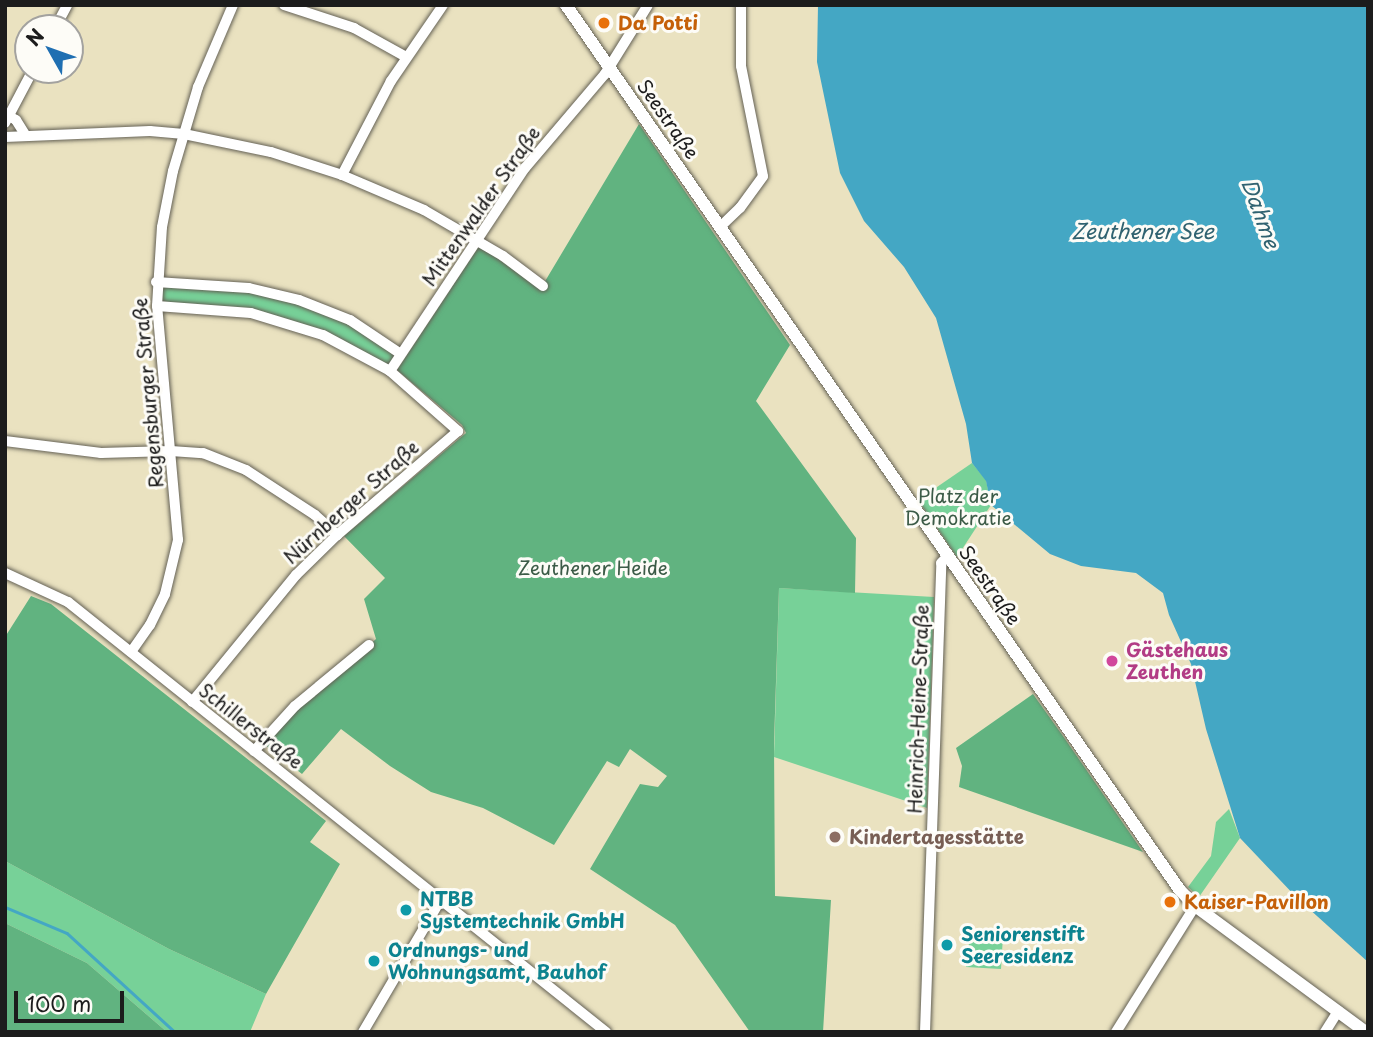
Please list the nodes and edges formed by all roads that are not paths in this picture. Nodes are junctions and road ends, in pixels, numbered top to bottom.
1 (233, 5) edge
2 (284, 5) edge
3 (443, 5) edge
4 (566, 5) edge
5 (648, 5) edge
6 (741, 5) edge
7 (315, 10) edge
8 (406, 57) junction
9 (609, 68) junction
10 (26, 84) edge
11 (7, 120) edge
12 (184, 134) junction
13 (26, 136) junction
14 (5, 137) edge
15 (342, 175) junction
16 (720, 227) junction
17 (477, 241) junction
18 (156, 282) junction
19 (543, 286) dead end
20 (157, 306) junction
21 (401, 354) junction
22 (390, 371) junction
23 (5, 441) edge
24 (171, 451) junction
25 (337, 535) junction
26 (947, 557) junction
27 (5, 573) edge
28 (369, 645) dead end
29 (131, 652) junction
30 (192, 702) junction
31 (254, 751) junction
32 (441, 900) junction
33 (1195, 906) junction
34 (1338, 1011) junction
35 (363, 1032) edge
36 (606, 1032) edge
37 (925, 1032) edge
38 (1116, 1032) edge
39 (1325, 1032) edge
40 (1366, 1032) edge

1 - 12 street, Regensburger Straße
2 - 7 street
3 - 8 street
4 - 9 main road, Seestraße
5 - 9 street, Mittenwalder Straße
6 - 16 street
7 - 8 street
8 - 15 street
9 - 16 main road, Seestraße
9 - 17 street, Mittenwalder Straße
10 - 11 street
11 - 13 street
12 - 13 street
12 - 15 street
12 - 18 street, Regensburger Straße
13 - 14 street
15 - 17 street
16 - 26 main road, Seestraße
17 - 19 street
17 - 21 street, Mittenwalder Straße
18 - 20 street, Regensburger Straße
18 - 21 street
20 - 22 street
20 - 24 street, Regensburger Straße
21 - 22 street, Mittenwalder Straße
22 - 25 street, Nürnberger Straße
23 - 24 street
24 - 25 street
24 - 29 street, Regensburger Straße
25 - 30 street, Nürnberger Straße
26 - 33 main road, Seestraße
26 - 37 street, Heinrich-Heine-Straße
27 - 29 street, Schillerstraße
28 - 31 street
29 - 30 street, Schillerstraße
30 - 31 street, Schillerstraße
31 - 32 street, Schillerstraße
32 - 35 street
32 - 36 street, Schillerstraße
33 - 34 main road, Seestraße
33 - 38 street
34 - 39 street
34 - 40 main road, Seestraße

